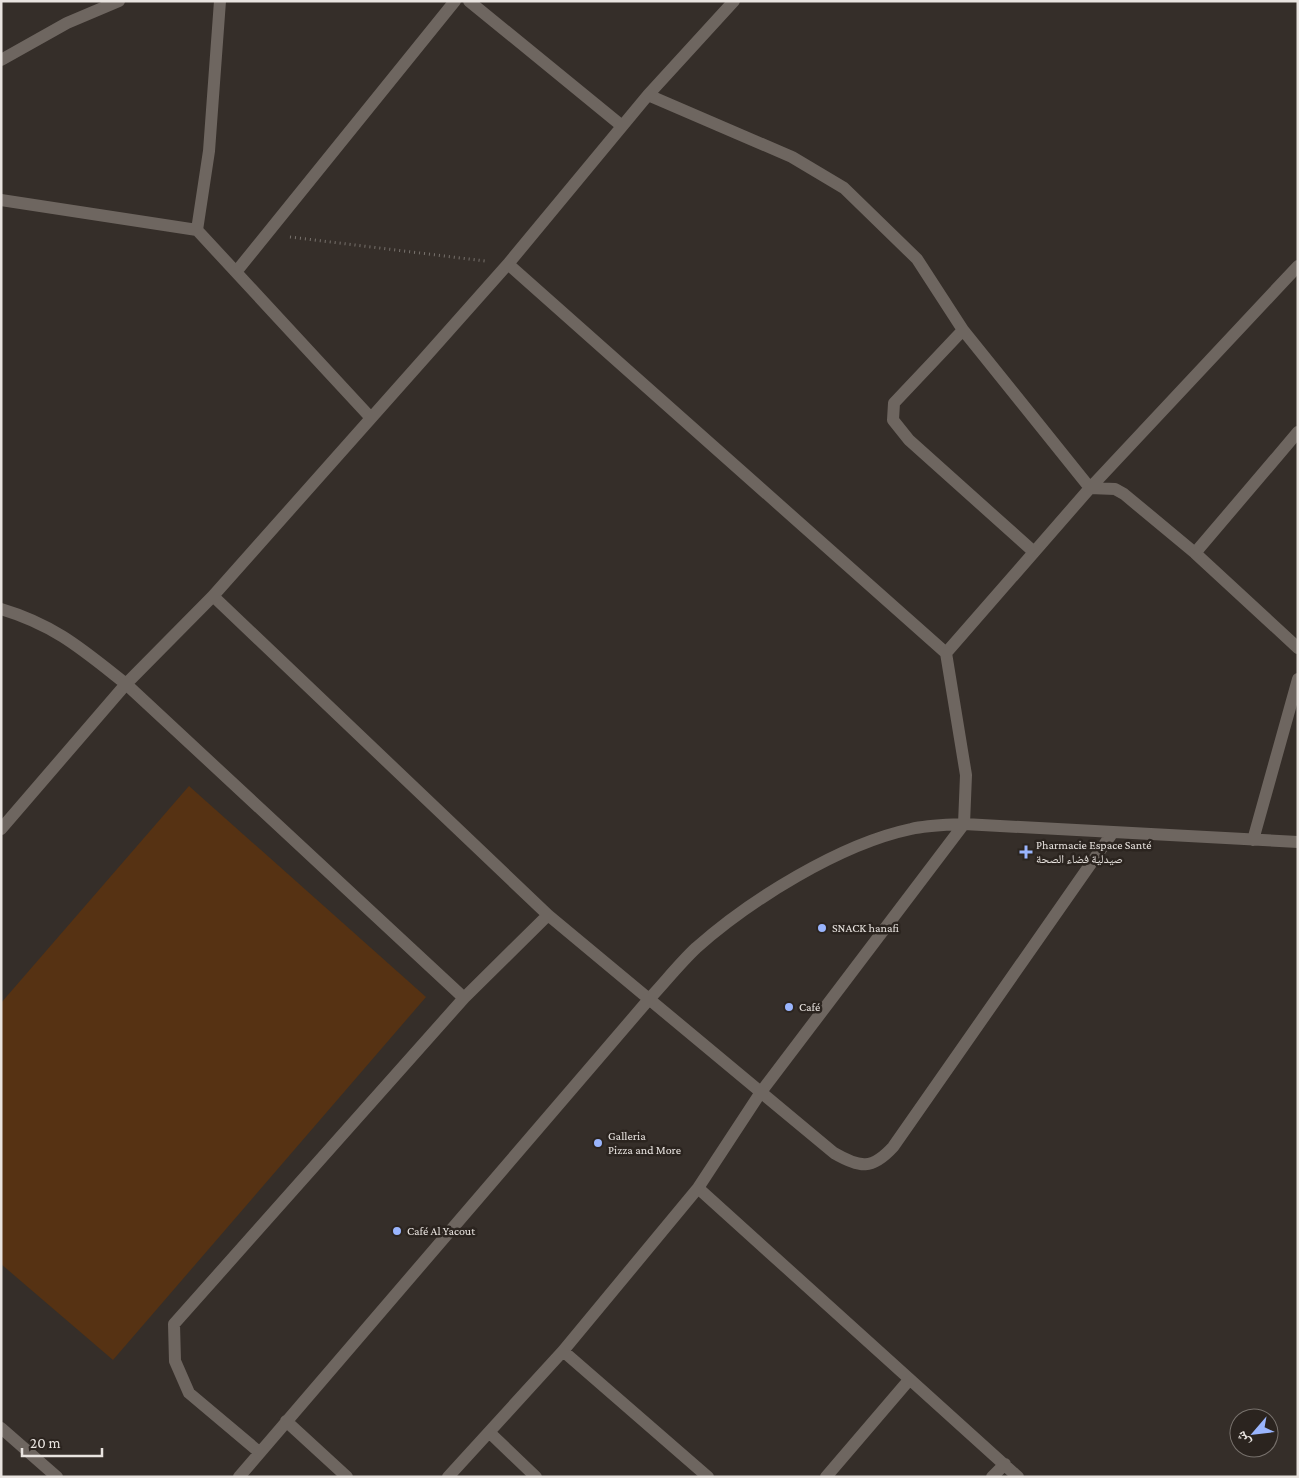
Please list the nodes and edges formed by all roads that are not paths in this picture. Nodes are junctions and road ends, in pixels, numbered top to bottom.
1 (119, 1) edge
2 (220, 1) edge
3 (455, 1) edge
4 (469, 1) edge
5 (734, 1) edge
6 (1, 60) edge
7 (648, 95) junction
8 (622, 126) junction
9 (1, 200) edge
10 (197, 230) junction
11 (508, 264) junction
12 (1298, 266) edge
13 (236, 272) junction
14 (963, 330) junction
15 (371, 418) junction
16 (1298, 432) edge
17 (1090, 488) junction
18 (1034, 552) junction
19 (1195, 553) junction
20 (213, 596) junction
21 (1, 609) edge
22 (1298, 648) edge
23 (946, 653) junction
24 (1298, 678) edge
25 (126, 684) junction
26 (964, 824) junction
27 (1, 830) edge
28 (1113, 832) junction
29 (1253, 840) junction
30 (1298, 842) edge
31 (548, 915) junction
32 (464, 998) junction
33 (650, 998) junction
34 (760, 1092) junction
35 (698, 1188) junction
36 (564, 1351) junction
37 (909, 1380) junction
38 (286, 1421) junction
39 (1, 1428) edge
40 (490, 1433) junction
41 (259, 1452) junction
42 (1005, 1464) junction
43 (57, 1477) edge
44 (239, 1477) edge
45 (347, 1477) edge
46 (448, 1477) edge
47 (536, 1477) edge
48 (708, 1477) edge
49 (826, 1477) edge
50 (992, 1477) edge
51 (1018, 1477) edge

1 - 6 street
2 - 10 street
3 - 13 street
4 - 8 street
5 - 7 street
7 - 8 street
7 - 14 street
8 - 11 street
9 - 10 street
10 - 13 street
11 - 15 street
11 - 23 street
12 - 17 street
13 - 15 street
14 - 17 street
14 - 18 street
15 - 20 street
16 - 19 street
17 - 18 street
17 - 19 street
18 - 23 street
19 - 22 street
20 - 25 street
20 - 31 street
21 - 25 street
23 - 26 street
24 - 29 street
25 - 27 street
25 - 32 street
26 - 28 street
26 - 33 street
26 - 34 street
28 - 29 street
28 - 34 street
29 - 30 street
31 - 32 street
31 - 33 street
32 - 41 street
33 - 34 street
33 - 38 street
34 - 35 street
35 - 36 street
35 - 37 street
36 - 40 street
36 - 48 street
37 - 42 street
37 - 49 street
38 - 41 street
38 - 45 street
39 - 43 street
40 - 46 street
40 - 47 street
41 - 44 street
42 - 50 street
42 - 51 street

